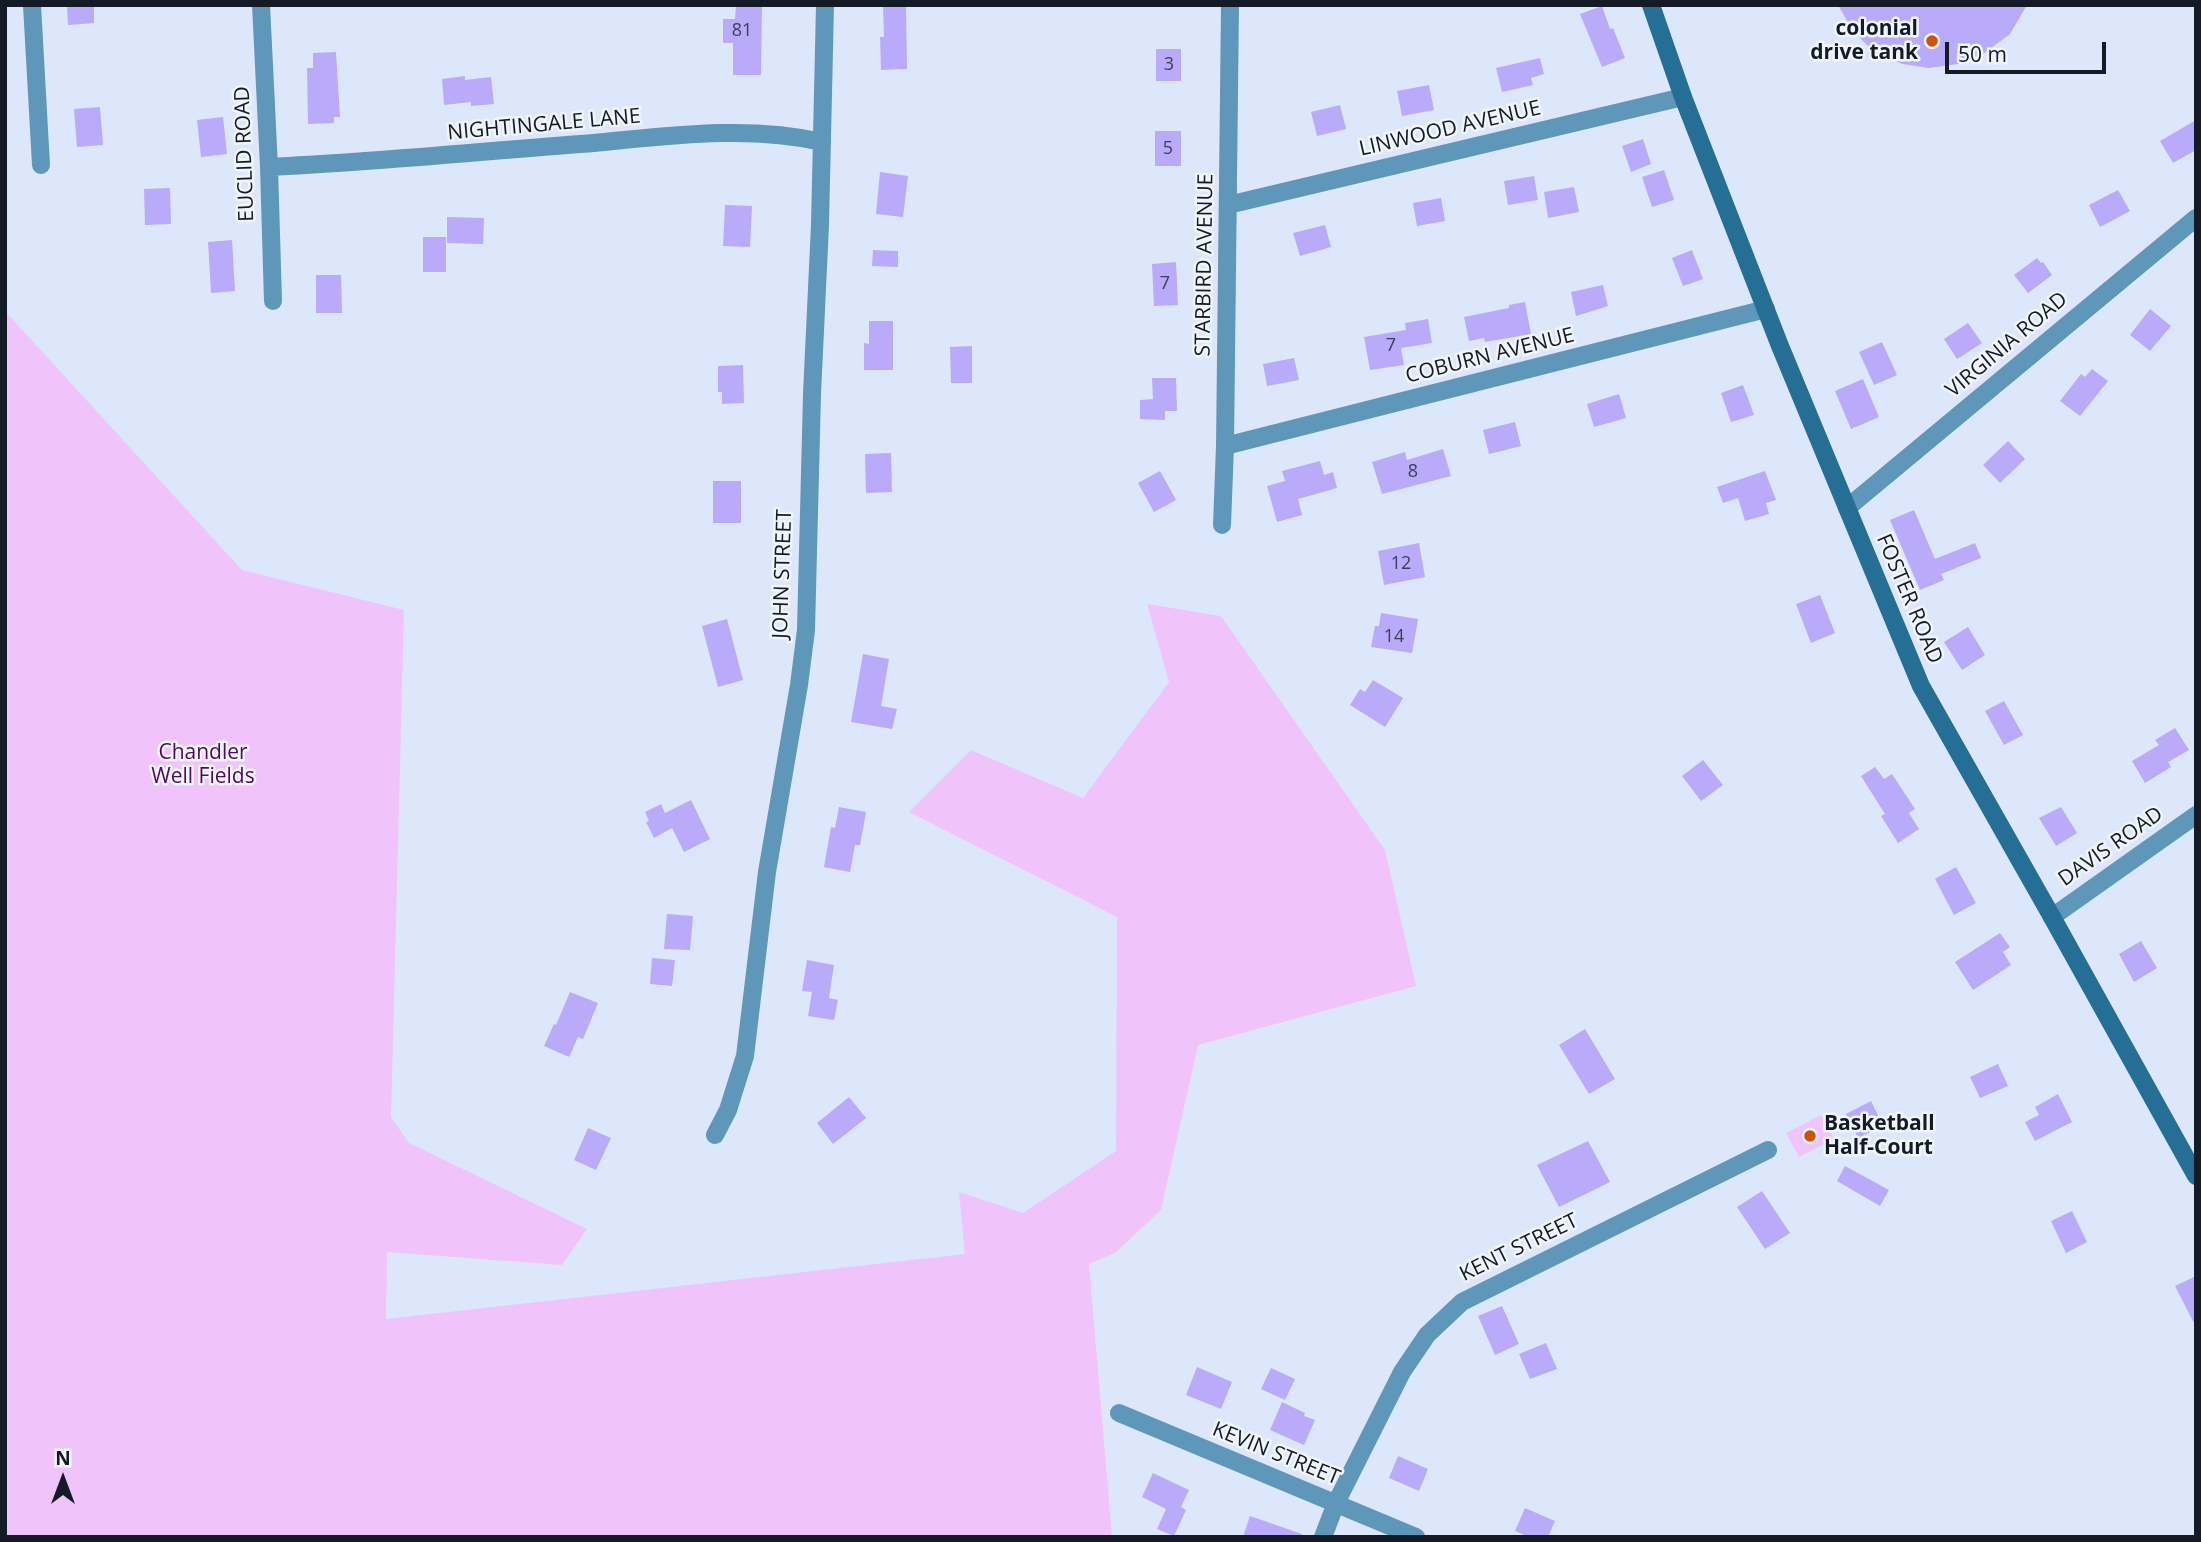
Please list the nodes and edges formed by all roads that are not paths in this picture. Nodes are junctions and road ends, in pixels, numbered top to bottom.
1 (32, 5) edge
2 (261, 5) edge
3 (824, 5) edge
4 (1230, 5) edge
5 (1651, 5) edge
6 (1684, 97) junction
7 (822, 142) junction
8 (41, 165) dead end
9 (270, 167) junction
10 (1228, 205) junction
11 (2196, 218) edge
12 (273, 301) dead end
13 (1766, 309) junction
14 (1225, 446) junction
15 (1847, 508) junction
16 (1223, 525) dead end
17 (2196, 814) edge
18 (2052, 917) junction
19 (715, 1135) dead end
20 (1768, 1150) dead end
21 (2196, 1176) edge
22 (1119, 1413) dead end
23 (1336, 1503) junction
24 (1323, 1537) edge
25 (1416, 1537) edge

1 - 8 street
2 - 9 street, EUCLID ROAD
3 - 7 street, JOHN STREET
4 - 10 street, STARBIRD AVENUE
5 - 6 street, FOSTER ROAD
6 - 10 street, LINWOOD AVENUE
6 - 13 street, FOSTER ROAD
7 - 9 street, NIGHTINGALE LANE
7 - 19 street, JOHN STREET
9 - 12 street, EUCLID ROAD
10 - 14 street, STARBIRD AVENUE
11 - 15 street, VIRGINIA ROAD
13 - 14 street, COBURN AVENUE
13 - 15 street, FOSTER ROAD
14 - 16 street, STARBIRD AVENUE
15 - 18 street, FOSTER ROAD
17 - 18 street, DAVIS ROAD
18 - 21 street, FOSTER ROAD
20 - 23 street, KENT STREET
22 - 23 street, KEVIN STREET
23 - 24 street, KENT STREET
23 - 25 street, KEVIN STREET

